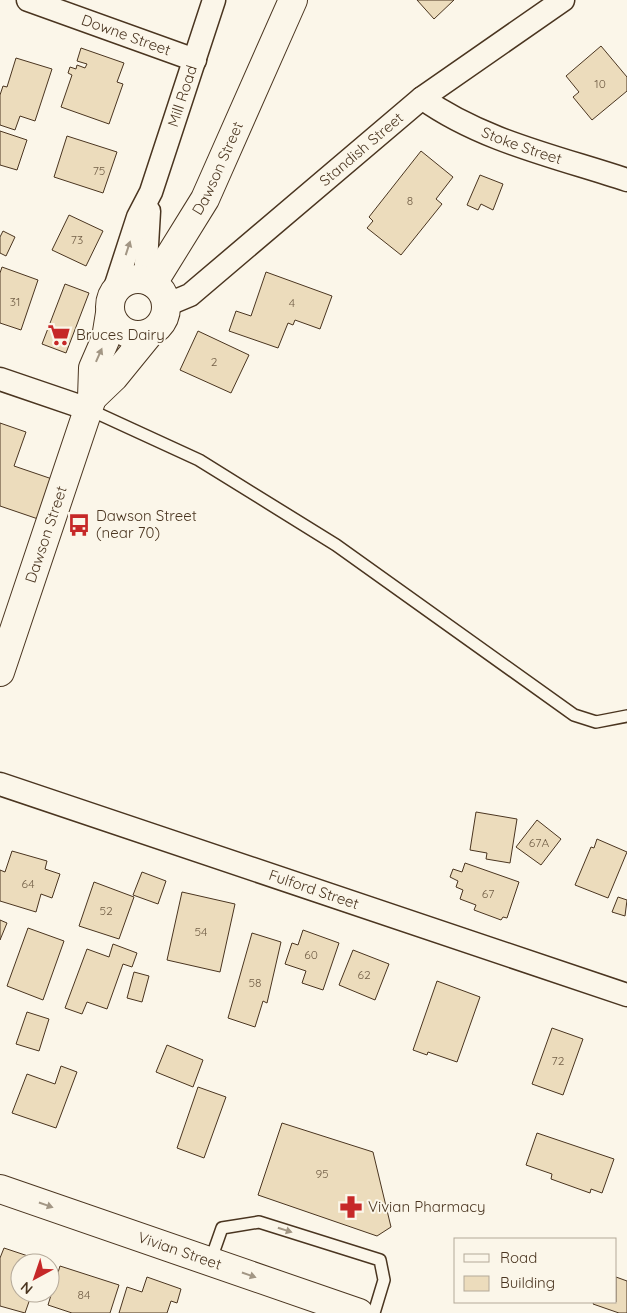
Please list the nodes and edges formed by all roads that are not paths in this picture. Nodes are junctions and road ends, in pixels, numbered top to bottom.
1 (28, 0) edge
2 (214, 0) edge
3 (293, 0) edge
4 (563, 0) edge
5 (195, 60) junction
6 (422, 98) junction
7 (627, 180) edge
8 (151, 192) junction
9 (155, 289) junction
10 (111, 303) junction
11 (149, 334) junction
12 (0, 379) edge
13 (90, 403) junction
14 (0, 672) edge
15 (627, 716) edge
16 (0, 784) edge
17 (627, 995) edge
18 (0, 1189) edge
19 (210, 1262) junction
20 (359, 1313) edge
21 (374, 1313) edge

1 - 5 street, Downe Street
2 - 5 street, Mill Road
3 - 9 street, Dawson Street
4 - 6 street, Standish Street
5 - 8 street, Mill Road
6 - 7 street, Stoke Street
6 - 9 street, Standish Street
8 - 9 street, Mill Road
10 -> 8 street, Mill Road
9 - 10 street
9 - 11 street
10 - 11 street
13 -> 10 street, Dawson Street
11 - 13 street, Dawson Street
12 - 13 street
13 - 14 street, Dawson Street
13 - 15 lane
16 - 17 street, Fulford Street
18 -> 19 street, Vivian Street
19 -> 20 street, Vivian Street
19 -> 21 lane

